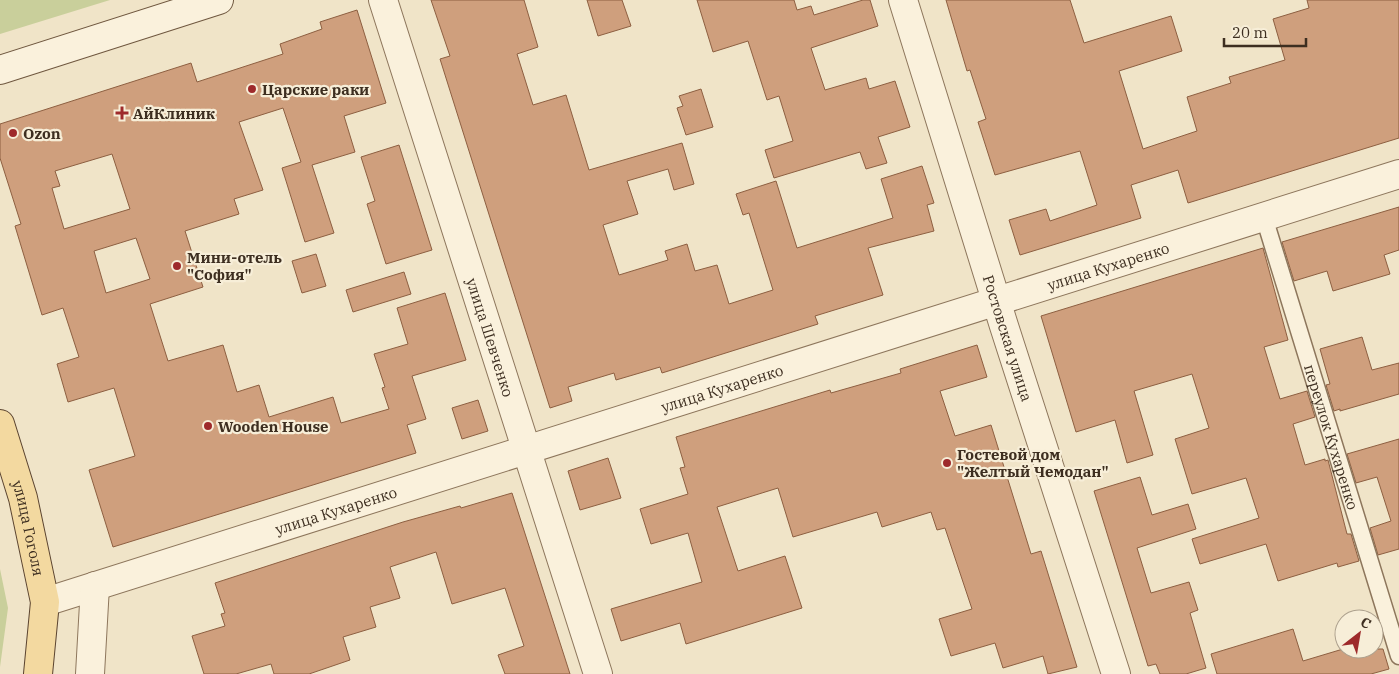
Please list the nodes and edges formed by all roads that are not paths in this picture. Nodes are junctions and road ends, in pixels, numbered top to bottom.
1 (219, 0) edge
2 (383, 0) edge
3 (903, 0) edge
4 (0, 70) edge
5 (1399, 174) edge
6 (1264, 217) junction
7 (996, 301) junction
8 (0, 424) edge
9 (525, 450) junction
10 (95, 586) junction
11 (45, 602) junction
12 (1399, 656) edge
13 (38, 674) edge
14 (90, 674) edge
15 (598, 674) edge
16 (1116, 674) edge

1 - 4 street
2 - 9 street, улица Шевченко
3 - 7 street, Ростовская улица
5 - 6 street, улица Кухаренко
6 - 7 street, улица Кухаренко
6 - 12 lane, переулок Кухаренко
7 - 9 street, улица Кухаренко
7 - 16 street, Ростовская улица
8 - 11 main road, улица Гоголя
9 - 10 street, улица Кухаренко
9 - 15 street, улица Шевченко
10 - 11 street, улица Кухаренко
10 - 14 street
11 - 13 main road, улица Гоголя

